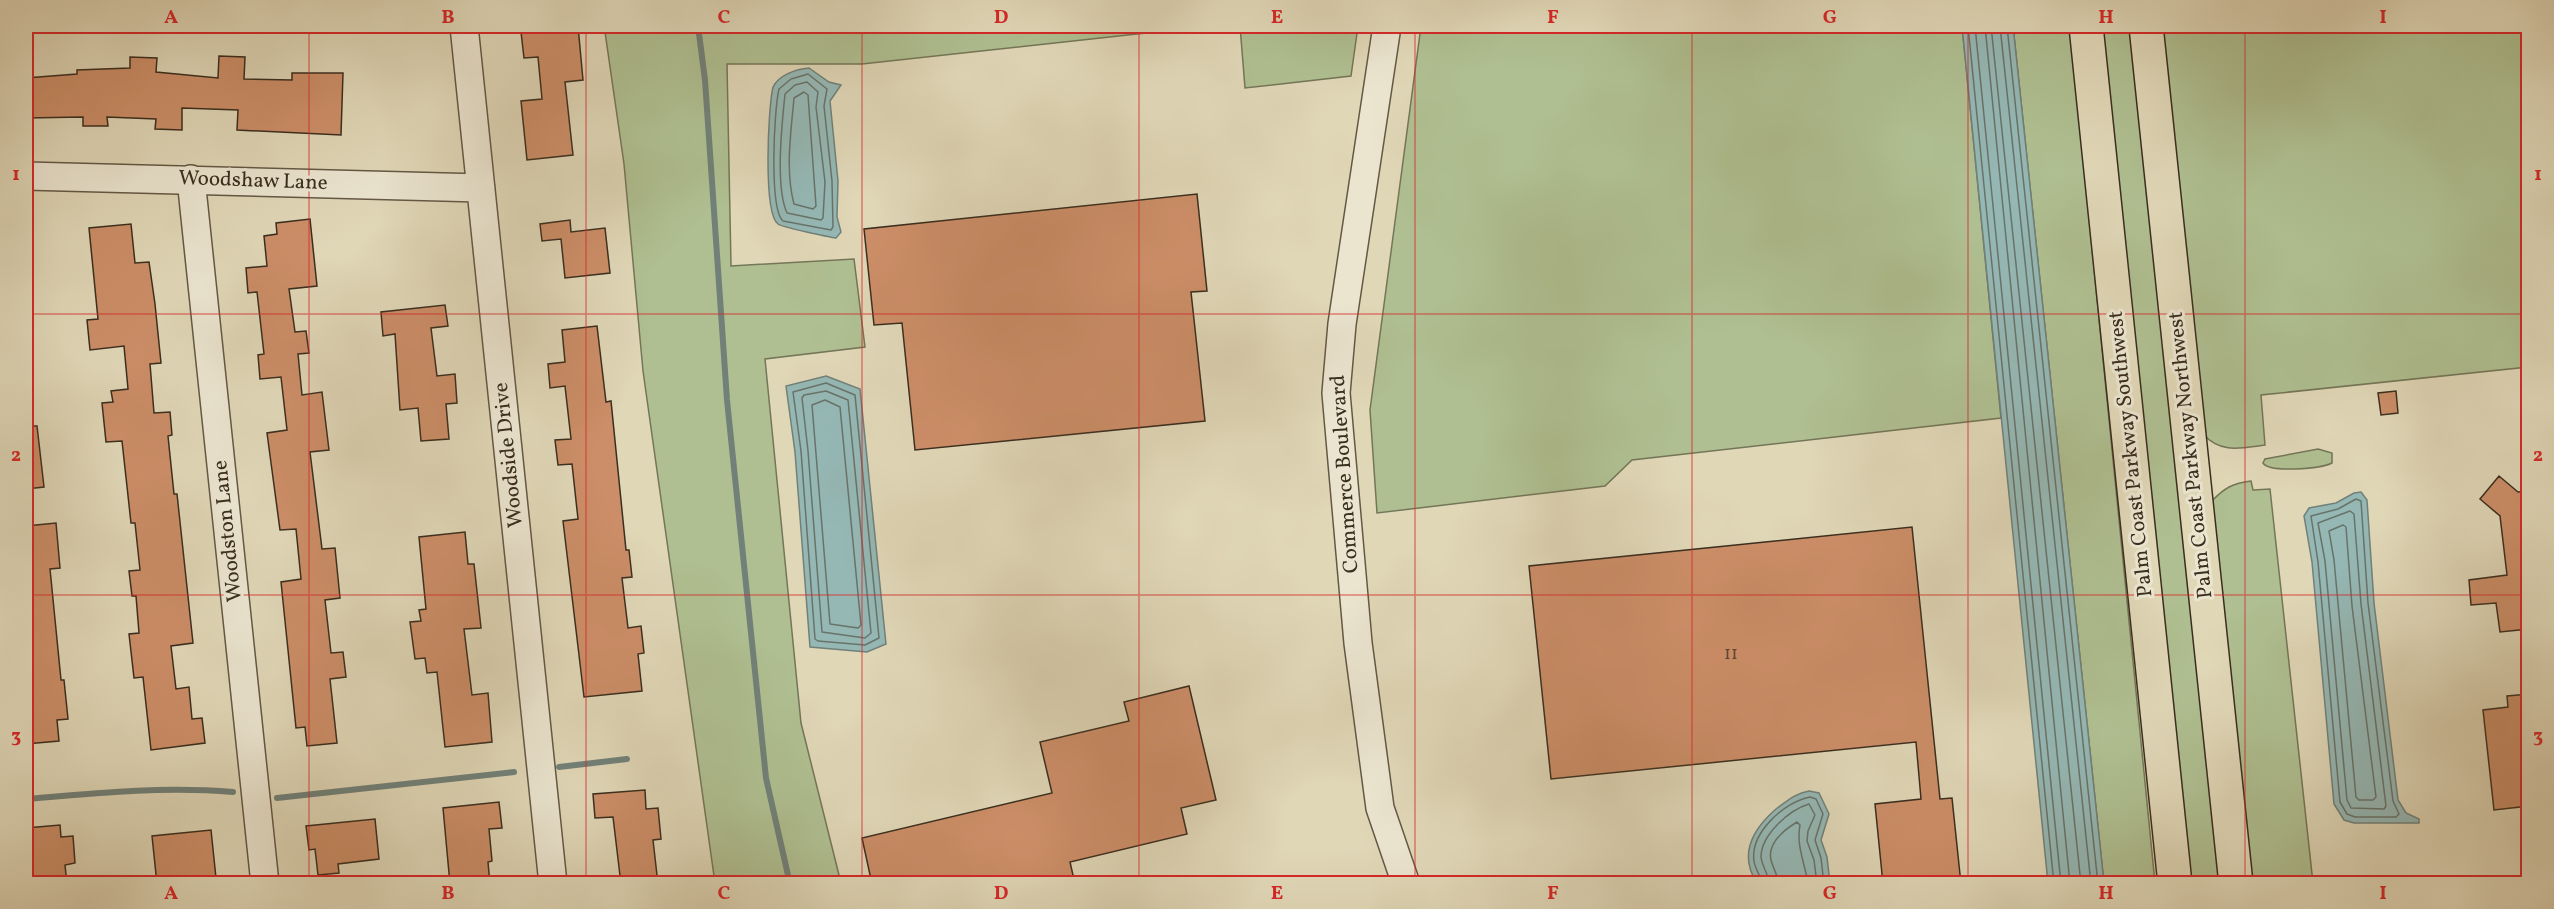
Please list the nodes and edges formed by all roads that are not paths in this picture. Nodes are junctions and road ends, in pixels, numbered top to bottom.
1 (464, 26) edge
2 (1387, 26) edge
3 (2086, 26) edge
4 (2146, 26) edge
5 (26, 176) edge
6 (191, 179) junction
7 (481, 188) junction
8 (265, 884) edge
9 (553, 884) edge
10 (1406, 884) edge
11 (2175, 884) edge
12 (2236, 884) edge

1 - 7 street, Woodside Drive
2 - 10 street, Commerce Boulevard
3 - 11 main road, Palm Coast Parkway Southwest
4 - 12 main road, Palm Coast Parkway Northwest
5 - 6 street, Woodshaw Lane
6 - 7 street, Woodshaw Lane
6 - 8 street, Woodston Lane
7 - 9 street, Woodside Drive

